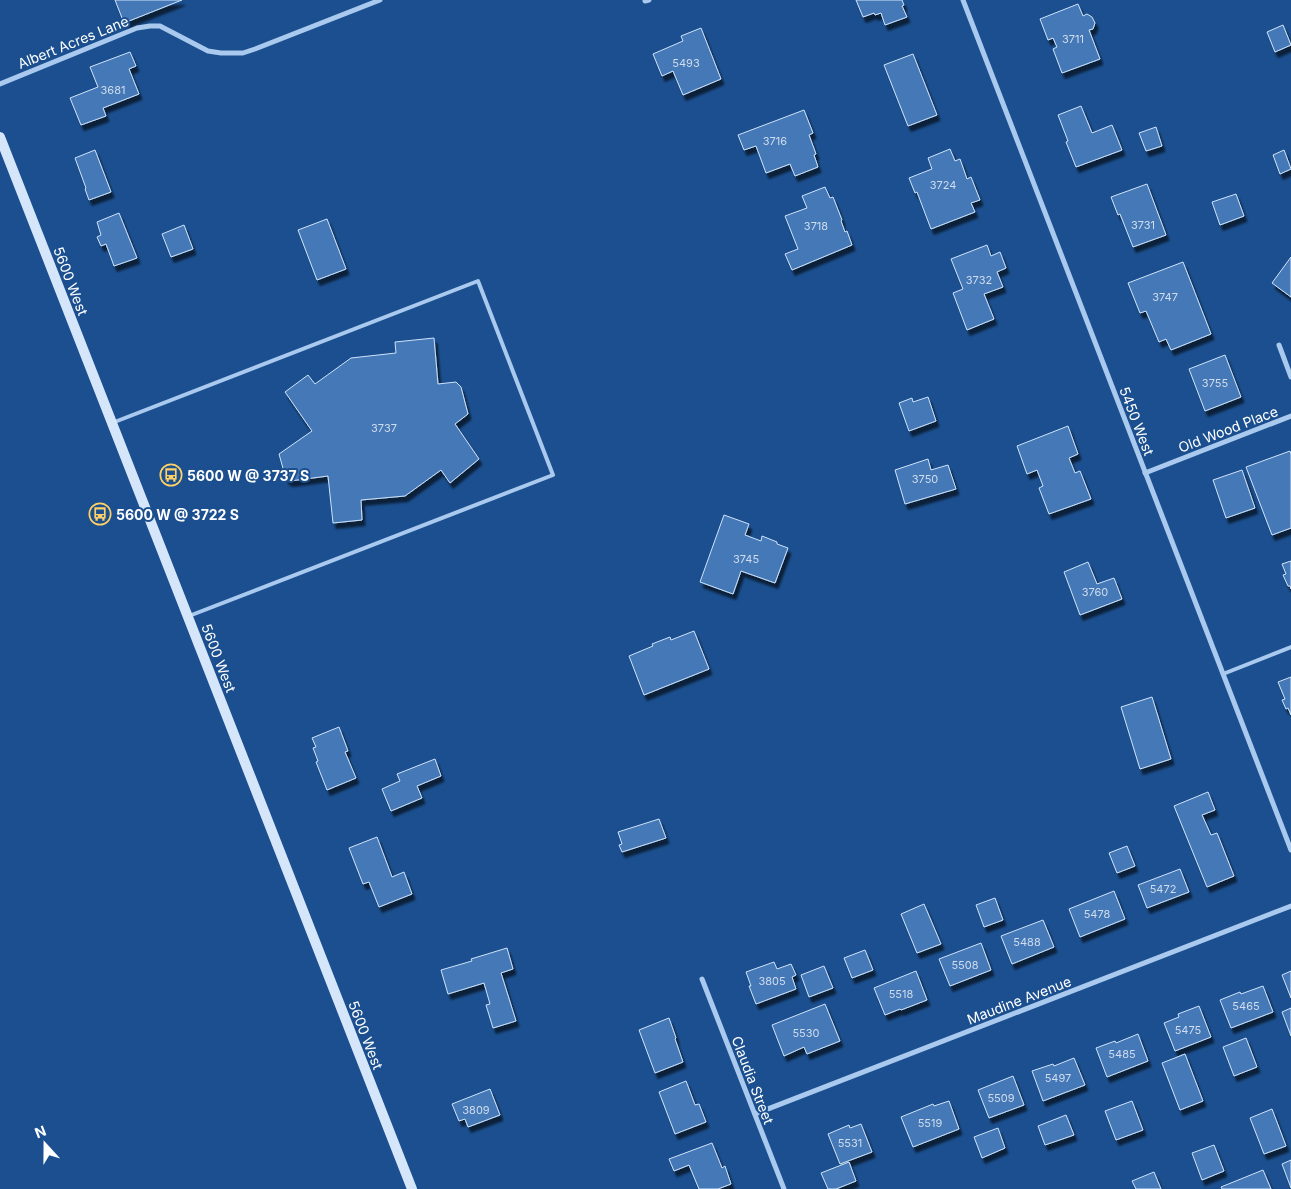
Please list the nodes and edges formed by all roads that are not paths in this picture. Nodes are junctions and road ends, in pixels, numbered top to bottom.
1 (380, 0) edge
2 (963, 0) edge
3 (0, 84) edge
4 (0, 137) edge
5 (1278, 345) dead end
6 (1291, 377) edge
7 (1291, 416) edge
8 (112, 423) junction
9 (1145, 473) junction
10 (188, 616) junction
11 (1291, 648) edge
12 (1223, 674) junction
13 (1291, 850) edge
14 (1291, 906) edge
15 (702, 979) dead end
16 (755, 1114) junction
17 (412, 1189) edge
18 (784, 1189) edge

1 - 3 street, Albert Acres Lane
2 - 9 street, 5450 West
4 - 8 main road, 5600 West
5 - 6 street
7 - 9 street, Old Wood Place
8 - 10 main road, 5600 West
8 - 10 lane
9 - 12 street, 5450 West
10 - 17 main road, 5600 West
11 - 12 lane
12 - 13 street, 5450 West
14 - 16 street, Maudine Avenue
15 - 16 street, Claudia Street
16 - 18 street, Claudia Street

